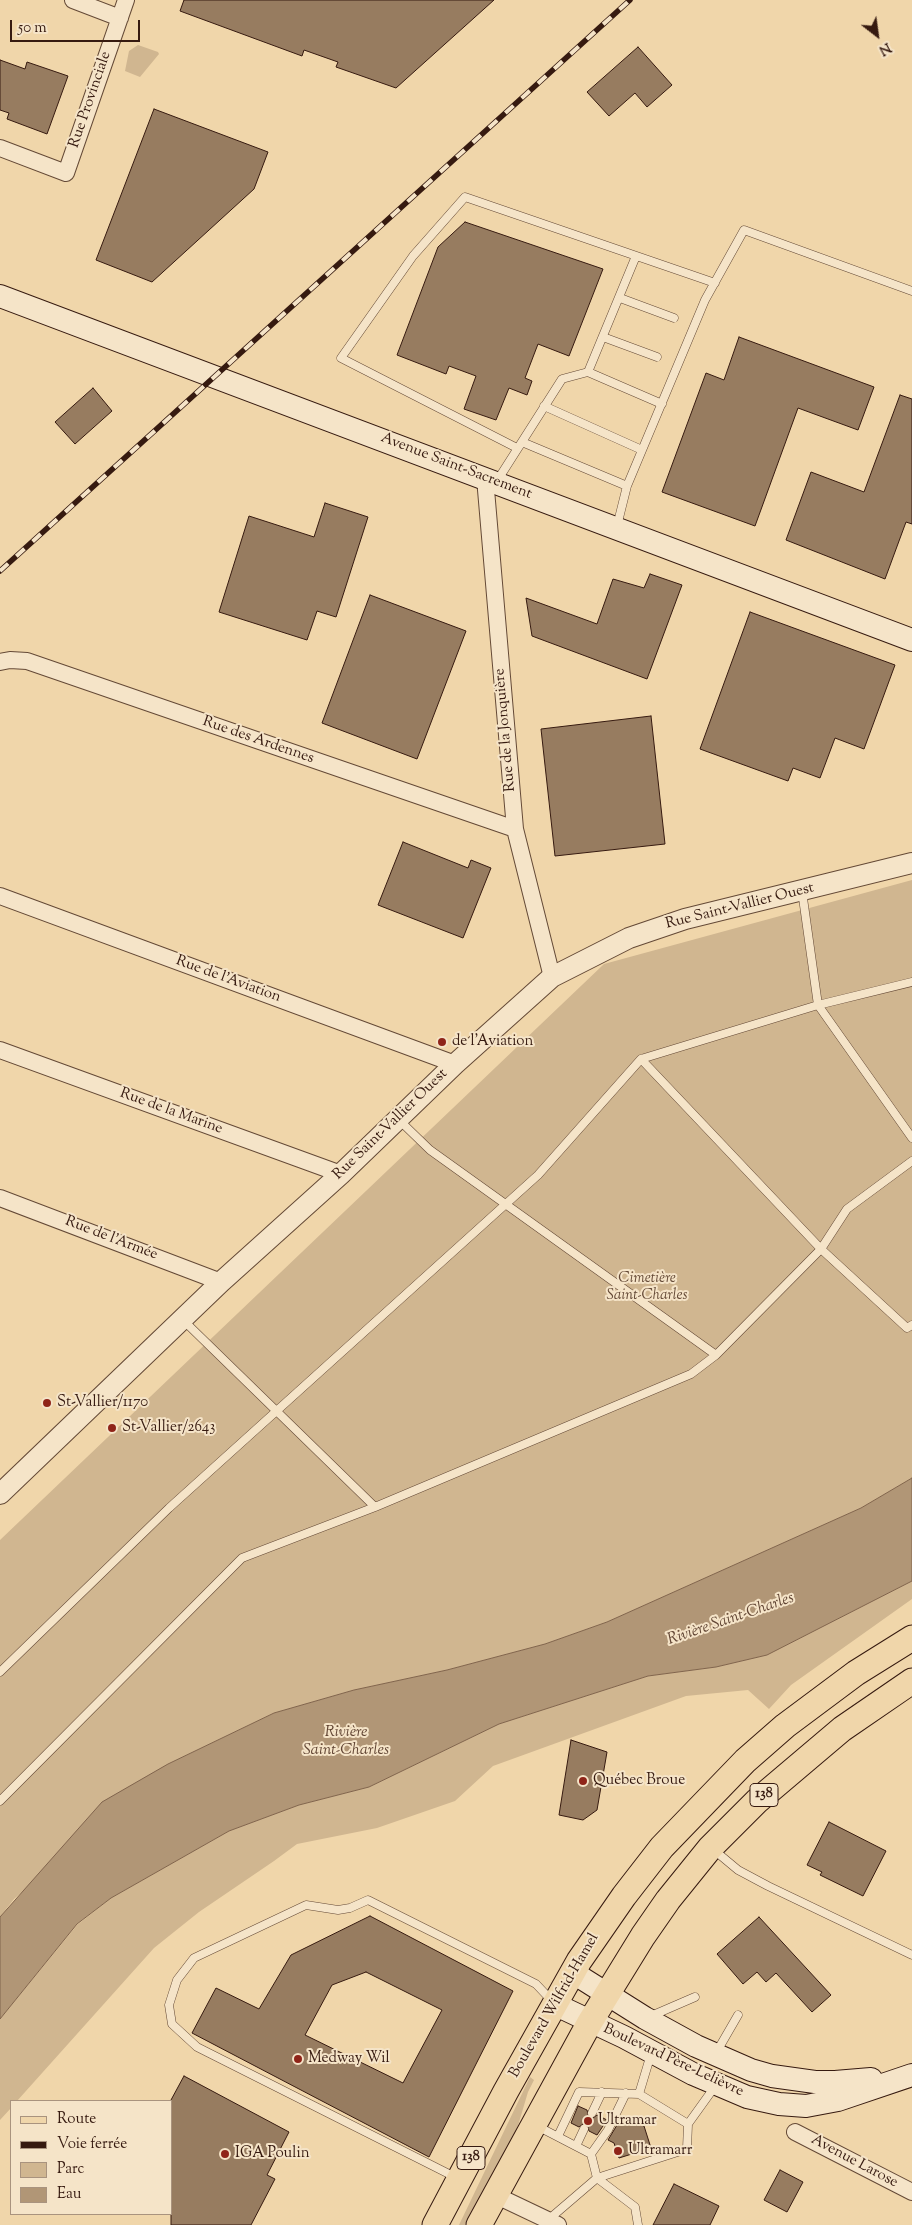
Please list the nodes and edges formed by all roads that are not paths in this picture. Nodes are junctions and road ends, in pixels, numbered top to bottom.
1 (72, 0) edge
2 (126, 0) edge
3 (120, 18) junction
4 (0, 148) edge
5 (636, 256) junction
6 (715, 283) junction
7 (912, 291) edge
8 (0, 296) edge
9 (620, 298) junction
10 (674, 318) dead end
11 (603, 337) junction
12 (657, 357) dead end
13 (588, 372) junction
14 (662, 404) junction
15 (544, 406) junction
16 (519, 445) junction
17 (642, 450) junction
18 (490, 480) junction
19 (627, 486) junction
20 (617, 528) junction
21 (912, 640) edge
22 (0, 662) edge
23 (515, 829) junction
24 (912, 863) edge
25 (802, 891) junction
26 (0, 896) edge
27 (552, 977) junction
28 (912, 982) edge
29 (818, 1005) junction
30 (0, 1050) edge
31 (642, 1059) junction
32 (456, 1064) junction
33 (398, 1120) junction
34 (912, 1138) edge
35 (912, 1160) edge
36 (341, 1174) junction
37 (0, 1198) edge
38 (508, 1204) junction
39 (821, 1249) junction
40 (221, 1282) junction
41 (182, 1319) junction
42 (912, 1325) edge
43 (716, 1355) junction
44 (278, 1411) junction
45 (0, 1494) edge
46 (375, 1507) junction
47 (912, 1638) edge
48 (0, 1672) edge
49 (912, 1681) edge
50 (0, 1800) edge
51 (710, 1848) junction
52 (912, 1955) edge
53 (572, 1972) junction
54 (607, 1994) junction
55 (695, 1997) dead end
56 (554, 2004) junction
57 (738, 2015) dead end
58 (645, 2018) junction
59 (590, 2022) junction
60 (652, 2052) junction
61 (715, 2055) junction
62 (912, 2074) edge
63 (716, 2084) junction
64 (602, 2092) junction
65 (626, 2093) junction
66 (639, 2094) junction
67 (592, 2113) dead end
68 (688, 2124) junction
69 (534, 2125) junction
70 (584, 2129) dead end
71 (795, 2132) dead end
72 (558, 2136) junction
73 (576, 2146) junction
74 (591, 2154) junction
75 (597, 2178) junction
76 (459, 2179) junction
77 (912, 2192) edge
78 (495, 2195) junction
79 (553, 2223) edge
80 (435, 2225) edge
81 (479, 2225) edge
82 (638, 2225) edge

1 - 3 street
2 - 3 street, Rue Provinciale
3 - 4 street, Rue Provinciale
5 - 6 lane
5 - 9 lane
5 - 16 lane
6 - 7 lane
6 - 14 lane
8 - 18 main road, Avenue Saint-Sacrement
9 - 10 lane
9 - 11 lane
11 - 12 lane
11 - 13 lane
13 - 14 lane
13 - 15 lane
14 - 17 lane
15 - 16 lane
15 - 17 lane
16 - 18 lane
16 - 19 lane
17 - 19 lane
18 - 20 main road, Avenue Saint-Sacrement
18 - 23 street, Rue de la Jonquière
19 - 20 lane
20 - 21 main road, Avenue Saint-Sacrement
22 - 23 street, Rue des Ardennes
23 - 27 street, Rue de la Jonquière
24 - 25 street, Rue Saint-Vallier Ouest
25 - 27 street, Rue Saint-Vallier Ouest
25 - 29 lane
26 - 32 street, Rue de l'Aviation
27 - 32 street, Rue Saint-Vallier Ouest
28 - 29 lane
29 - 31 lane
29 - 34 lane
30 - 36 street, Rue de la Marine
31 - 38 lane
31 - 39 lane
32 - 33 street, Rue Saint-Vallier Ouest
33 - 36 street, Rue Saint-Vallier Ouest
33 - 38 lane
35 - 39 lane
36 - 40 street, Rue Saint-Vallier Ouest
37 - 40 street, Rue de l'Armée
38 - 43 lane
38 - 44 lane
39 - 42 lane
39 - 43 lane
40 - 41 street, Rue Saint-Vallier Ouest
41 - 44 lane
41 - 45 street, Rue Saint-Vallier Ouest
43 - 46 lane
44 - 46 lane
44 - 48 lane
46 - 50 lane
47 - 53 main road, Boulevard Wilfrid-Hamel / 138
49 - 51 main road, 138
51 - 52 lane
51 - 54 main road, 138
53 - 54 main road, Boulevard Père-Lelièvre
53 - 56 main road, Boulevard Wilfrid-Hamel / 138
54 - 58 main road, Boulevard Père-Lelièvre
54 - 59 main road, 138
55 - 58 lane
56 - 59 main road, Boulevard Père-Lelièvre
56 - 76 main road, Boulevard Wilfrid-Hamel / 138
56 - 76 lane
57 - 61 lane
58 - 61 main road, Boulevard Père-Lelièvre
59 - 60 main road, Boulevard Père-Lelièvre
59 - 69 main road, 138
60 - 63 main road, Boulevard Père-Lelièvre
60 - 66 lane
61 - 62 main road, Boulevard Père-Lelièvre
62 - 63 main road, Boulevard Père-Lelièvre
63 - 68 lane
64 - 65 lane
64 - 67 lane
64 - 72 lane
65 - 66 lane
65 - 74 lane
66 - 68 lane
68 - 75 lane
69 - 72 lane
69 - 78 main road, 138
70 - 73 lane
71 - 77 street, Avenue Larose
72 - 73 lane
73 - 74 lane
74 - 75 lane
75 - 79 lane
75 - 82 lane
76 - 80 main road, Boulevard Wilfrid-Hamel / 138
78 - 79 street
78 - 81 main road, 138

